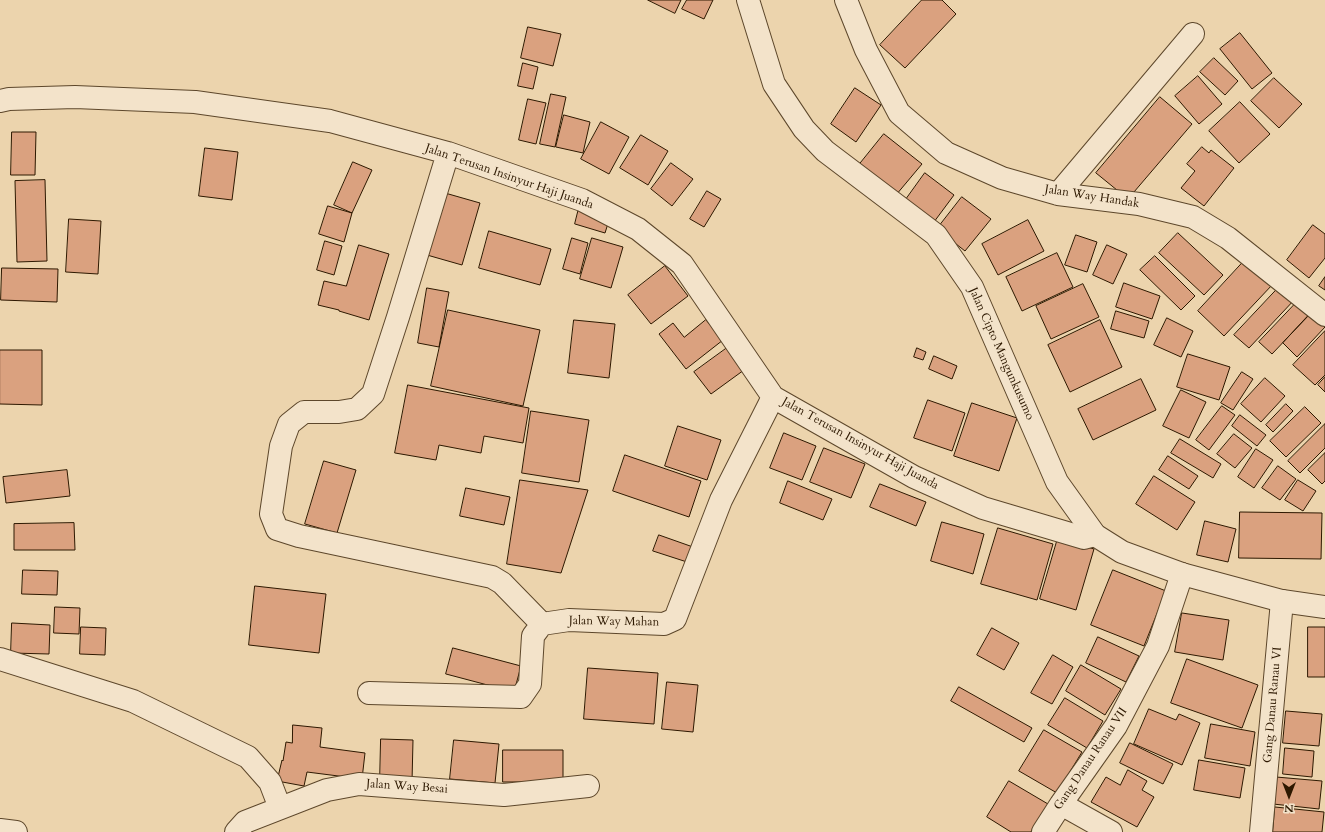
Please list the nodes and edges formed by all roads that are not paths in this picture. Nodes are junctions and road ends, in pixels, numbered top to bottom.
1 (748, 0) edge
2 (846, 0) edge
3 (1193, 34) dead end
4 (0, 101) edge
5 (448, 153) junction
6 (1058, 194) junction
7 (1325, 315) edge
8 (773, 398) junction
9 (1095, 534) junction
10 (1182, 574) junction
11 (1282, 601) junction
12 (1325, 607) edge
13 (542, 624) junction
14 (0, 659) edge
15 (369, 694) dead end
16 (588, 786) dead end
17 (1061, 804) junction
18 (280, 808) junction
19 (0, 830) edge
20 (16, 832) edge
21 (236, 832) edge
22 (1043, 832) edge
23 (1111, 832) edge
24 (1261, 832) edge

1 - 9 street, Jalan Cipto Mangunkusumo
2 - 6 street, Jalan Way Handak
3 - 6 street
4 - 5 street, Jalan Terusan Insinyur Haji Juanda
5 - 8 street, Jalan Terusan Insinyur Haji Juanda
5 - 13 street
6 - 7 street, Jalan Way Handak
8 - 9 street, Jalan Terusan Insinyur Haji Juanda
8 - 13 street, Jalan Way Mahan
9 - 10 street, Jalan Cipto Mangunkusumo
10 - 11 street, Jalan Cipto Mangunkusumo
10 - 17 street, Gang Danau Ranau VII
11 - 12 street, Jalan Cipto Mangunkusumo
11 - 24 street, Gang Danau Ranau VI
13 - 15 street
14 - 18 street
16 - 18 street, Jalan Way Besai
17 - 22 street, Gang Danau Ranau VII
17 - 23 street
18 - 21 street, Jalan Way Besai
19 - 20 street

